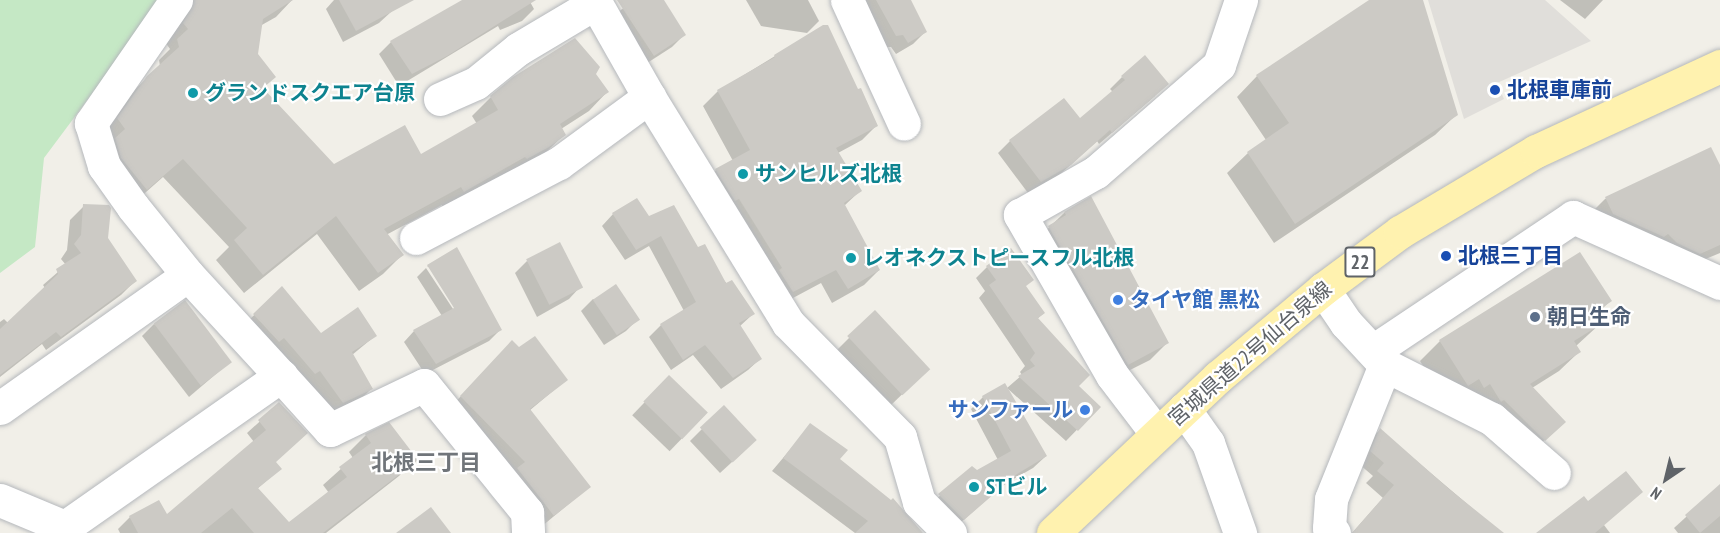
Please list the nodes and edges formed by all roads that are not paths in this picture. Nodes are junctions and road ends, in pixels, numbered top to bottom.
1 (176, 0) edge
2 (847, 0) edge
3 (1240, 0) edge
4 (585, 3) edge
5 (1720, 66) edge
6 (642, 84) junction
7 (441, 99) dead end
8 (904, 124) dead end
9 (416, 238) dead end
10 (188, 275) junction
11 (1720, 283) edge
12 (1323, 289) junction
13 (1379, 358) junction
14 (280, 376) junction
15 (0, 408) edge
16 (1184, 409) junction
17 (1157, 434) junction
18 (1554, 473) dead end
19 (0, 500) edge
20 (528, 533) edge
21 (950, 533) edge
22 (1053, 533) edge
23 (1240, 533) edge
24 (1334, 533) edge

1 - 10 street
2 - 8 street
3 - 17 street
4 - 6 street
4 - 7 street
5 - 12 main road, 宮城県道22号仙台泉線 / 22
6 - 9 street
6 - 21 street
10 - 14 street
10 - 15 street
11 - 13 street
12 - 13 street
12 - 16 main road, 宮城県道22号仙台泉線 / 22
13 - 18 street
13 - 24 street
14 - 19 street
14 - 20 street
16 - 17 main road, 宮城県道22号仙台泉線 / 22
16 - 23 street
17 - 22 main road, 宮城県道22号仙台泉線 / 22

